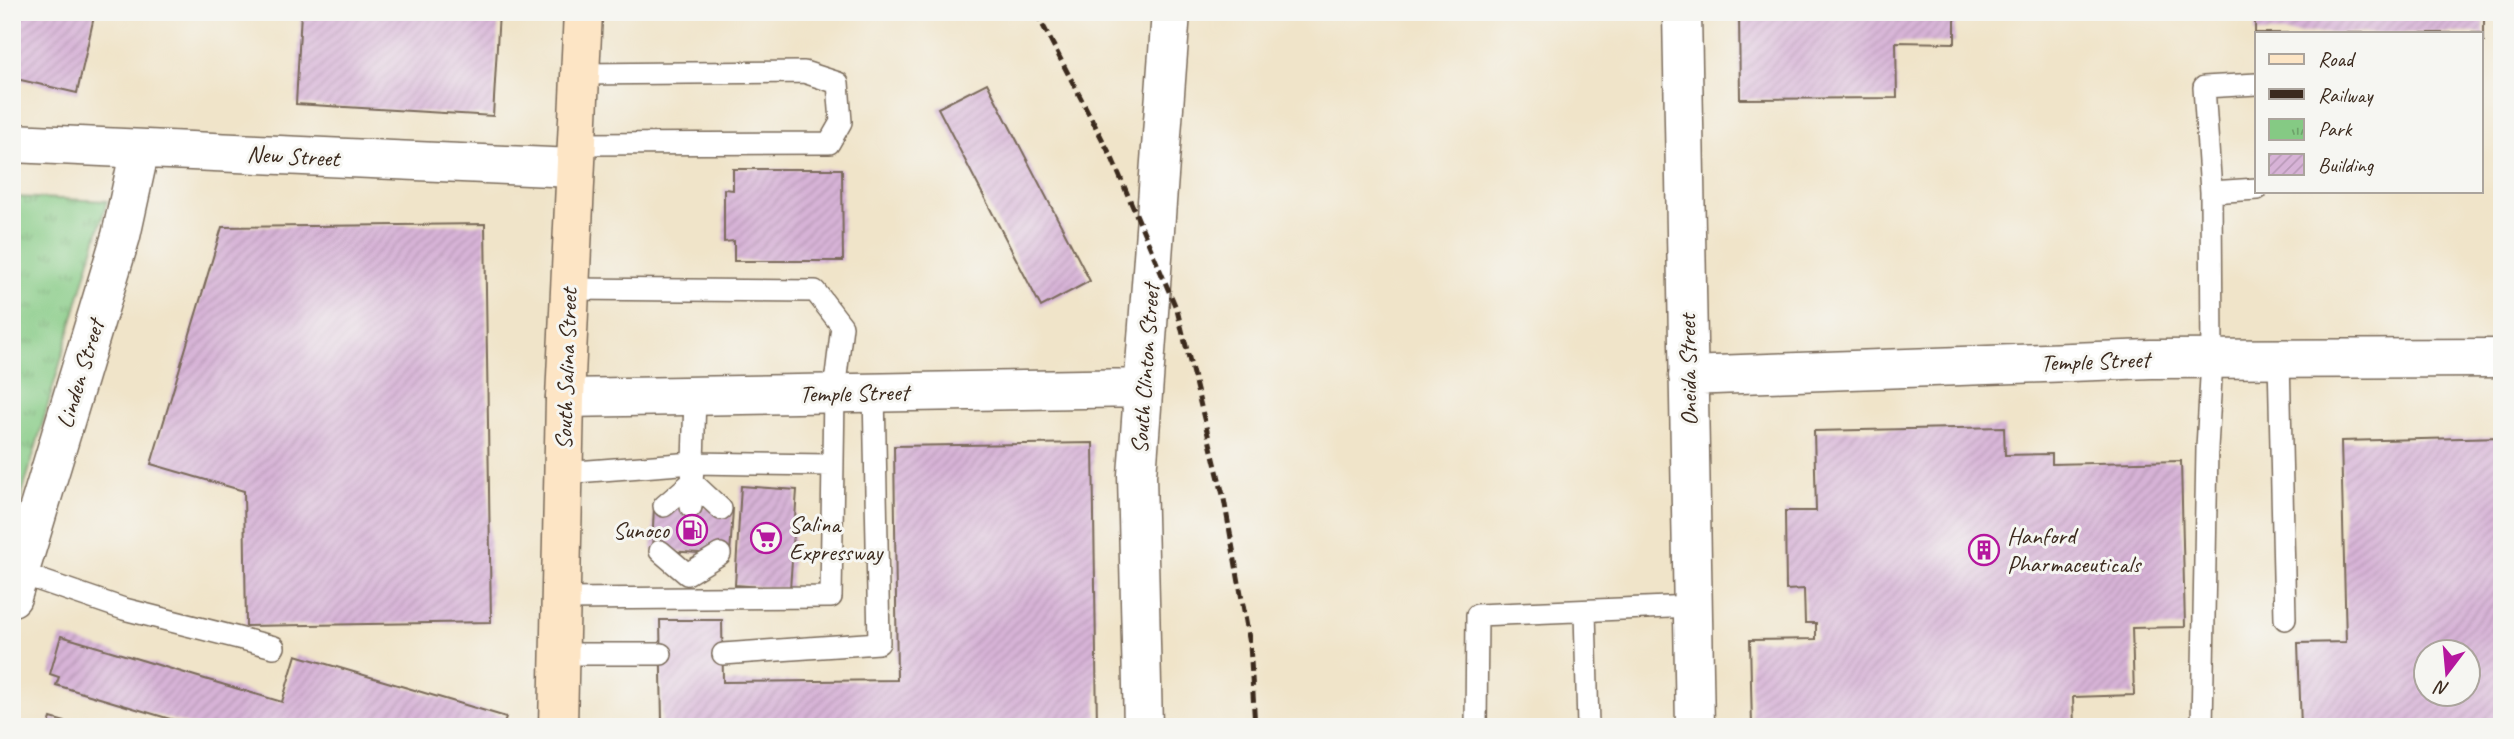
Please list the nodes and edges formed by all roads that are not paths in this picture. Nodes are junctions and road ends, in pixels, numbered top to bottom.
1 (583, 12) edge
2 (1171, 12) edge
3 (1682, 12) edge
4 (579, 74) junction
5 (2255, 85) edge
6 (12, 144) edge
7 (140, 149) junction
8 (574, 156) junction
9 (2255, 189) edge
10 (2211, 192) junction
11 (569, 289) junction
12 (2502, 358) edge
13 (2279, 359) junction
14 (2212, 360) junction
15 (1688, 376) junction
16 (1143, 388) junction
17 (834, 392) junction
18 (874, 393) junction
19 (695, 396) junction
20 (565, 398) junction
21 (831, 465) junction
22 (693, 472) junction
23 (563, 473) junction
24 (664, 506) dead end
25 (691, 507) dead end
26 (722, 509) dead end
27 (660, 551) dead end
28 (688, 553) dead end
29 (719, 554) dead end
30 (687, 574) junction
31 (16, 585) edge
32 (685, 597) junction
33 (561, 599) junction
34 (1693, 606) junction
35 (1585, 611) junction
36 (2285, 619) dead end
37 (274, 647) dead end
38 (559, 654) junction
39 (661, 654) dead end
40 (723, 654) dead end
41 (558, 727) edge
42 (1143, 727) edge
43 (1476, 727) edge
44 (1588, 727) edge
45 (1695, 727) edge
46 (2202, 727) edge

1 - 4 main road, South Salina Street
2 - 16 street, South Clinton Street
3 - 15 street, Oneida Street
4 - 8 main road, South Salina Street
4 - 8 lane
5 - 10 lane
6 - 7 street, New Street
7 - 8 street, New Street
7 - 31 street, Linden Street
8 - 11 main road, South Salina Street
9 - 10 lane
10 - 14 lane
11 - 17 lane
11 - 20 main road, South Salina Street
12 - 13 street, Temple Street
13 - 14 street, Temple Street
13 - 36 lane
14 - 15 street, Temple Street
14 - 46 lane
15 - 34 street, Oneida Street
16 - 18 street, Temple Street
16 - 42 street, South Clinton Street
17 - 18 street, Temple Street
17 - 19 street, Temple Street
17 - 21 lane
18 - 40 lane
19 - 20 street, Temple Street
19 - 22 lane
20 - 23 main road, South Salina Street
21 - 22 lane
21 - 32 lane
22 - 23 lane
22 - 24 lane
22 - 25 lane
22 - 26 lane
23 - 33 main road, South Salina Street
27 - 30 lane
28 - 30 lane
29 - 30 lane
30 - 32 lane
31 - 37 lane
32 - 33 lane
33 - 38 main road, South Salina Street
34 - 35 lane
34 - 45 street, Oneida Street
35 - 43 lane
35 - 44 lane
38 - 39 lane
38 - 41 main road, South Salina Street

